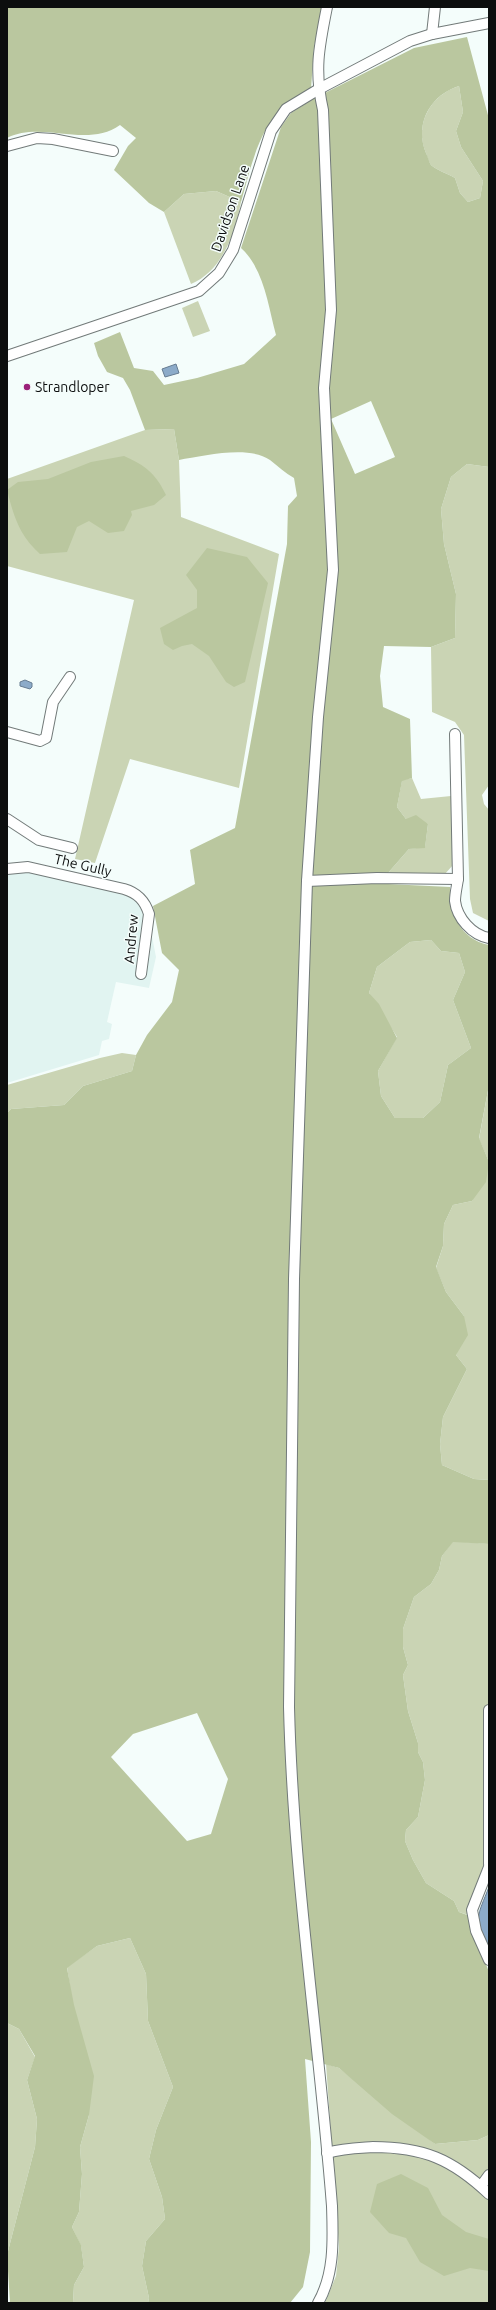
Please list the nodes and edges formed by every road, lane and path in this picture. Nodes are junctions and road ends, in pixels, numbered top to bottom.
1 (327, 7) edge
2 (435, 7) edge
3 (489, 23) edge
4 (432, 34) junction
5 (318, 89) junction
6 (7, 146) edge
7 (113, 151) dead end
8 (7, 356) edge
9 (70, 677) dead end
10 (7, 732) edge
11 (454, 734) dead end
12 (7, 818) edge
13 (72, 848) dead end
14 (7, 869) edge
15 (458, 879) junction
16 (307, 881) junction
17 (147, 907) joint
18 (489, 938) edge
19 (141, 974) dead end
20 (489, 1710) edge
21 (489, 1865) edge
22 (489, 1960) edge
23 (328, 2153) junction
24 (489, 2175) edge
25 (481, 2186) junction
26 (489, 2194) edge
27 (318, 2303) edge

1 - 5 street
2 - 4 street
3 - 4 street, Davidson Lane
4 - 5 street, Davidson Lane
5 - 8 street, Davidson Lane
5 - 16 street
6 - 7 street
9 - 10 street
11 - 15 street
12 - 13 street
14 - 17 street, The Gully
15 - 16 street
15 - 18 street
16 - 23 street
17 - 19 street, Andrew
20 - 21 street
21 - 22 street
23 - 25 street
23 - 27 street
24 - 25 street
25 - 26 street

